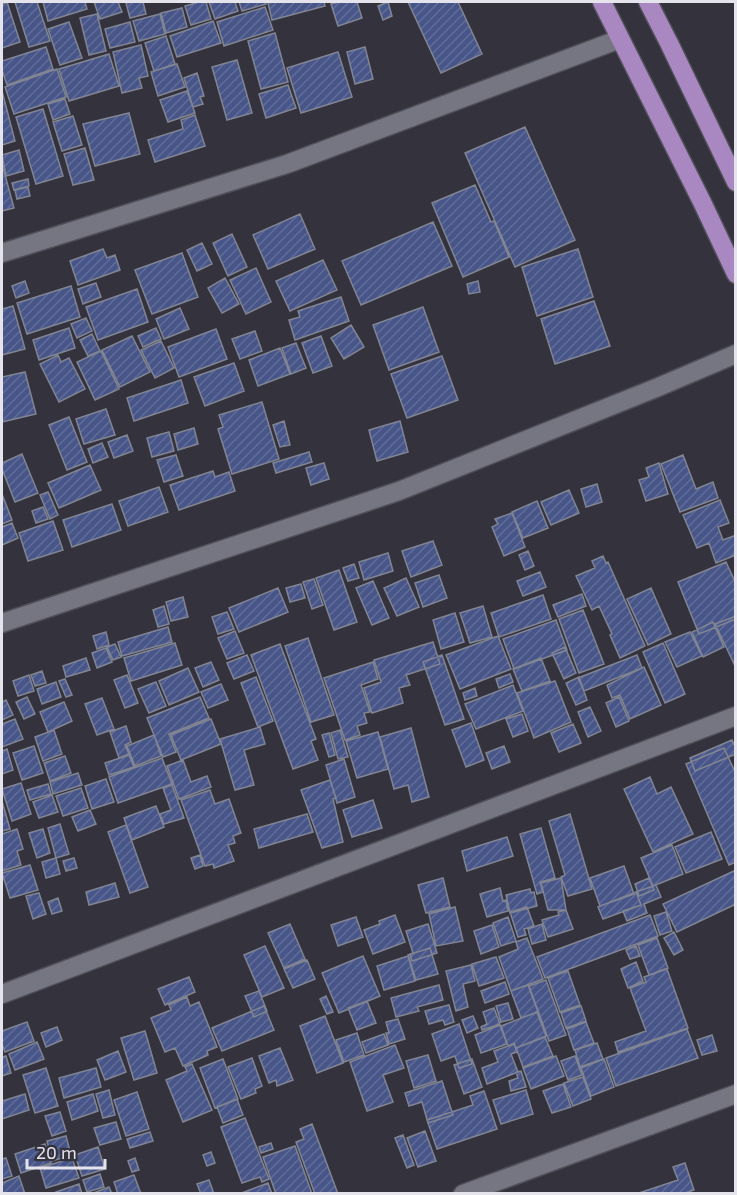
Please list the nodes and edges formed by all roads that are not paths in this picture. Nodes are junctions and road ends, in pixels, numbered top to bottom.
1 (602, 2) edge
2 (648, 2) edge
3 (620, 39) junction
4 (735, 182) edge
5 (2, 253) edge
6 (735, 274) edge
7 (735, 354) edge
8 (2, 623) edge
9 (735, 716) edge
10 (2, 994) edge
11 (735, 1094) edge
12 (463, 1194) edge

1 - 3 highway
2 - 4 highway
3 - 5 street
3 - 6 highway
7 - 8 street
9 - 10 street
11 - 12 street

